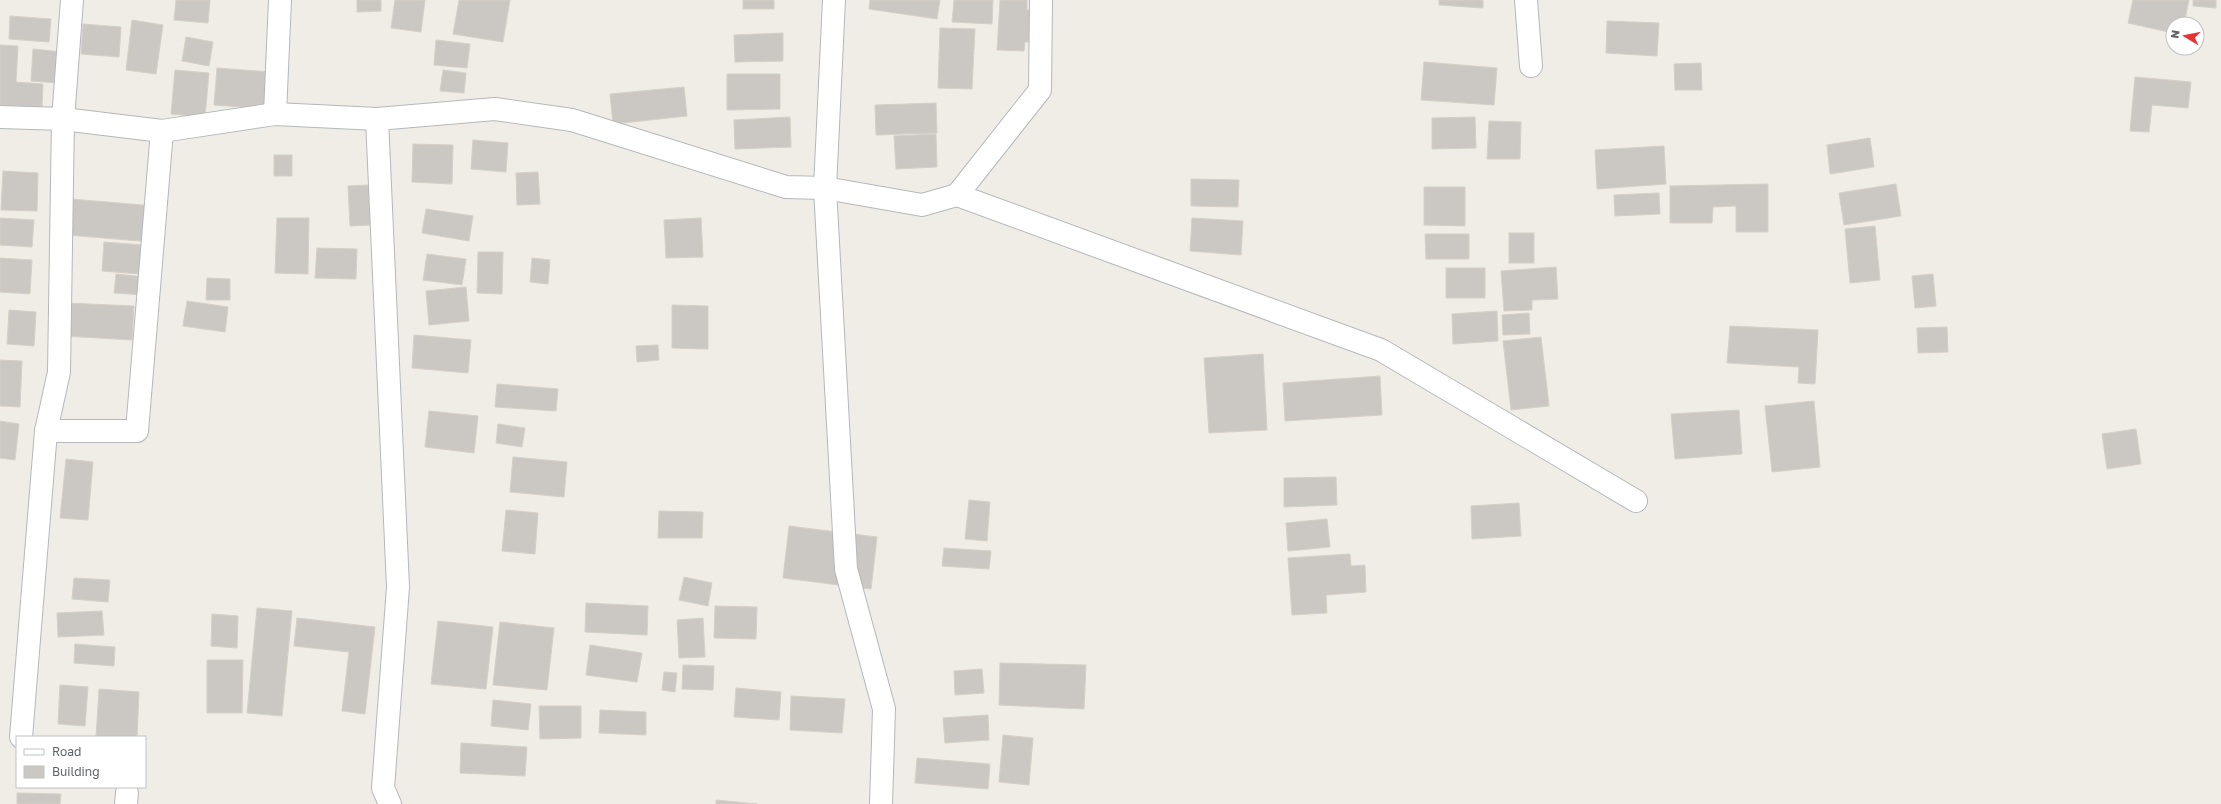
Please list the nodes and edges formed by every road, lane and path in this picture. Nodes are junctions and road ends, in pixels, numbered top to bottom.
1 (72, 0) edge
2 (280, 0) edge
3 (834, 0) edge
4 (1041, 0) edge
5 (1526, 0) edge
6 (1531, 66) dead end
7 (275, 114) junction
8 (0, 117) edge
9 (63, 119) junction
10 (377, 119) junction
11 (162, 131) junction
12 (825, 188) junction
13 (957, 194) junction
14 (46, 431) junction
15 (1636, 501) dead end
16 (21, 736) edge
17 (390, 804) edge
18 (881, 804) edge

1 - 9 street
2 - 7 street
3 - 12 street
4 - 13 street
5 - 6 street
7 - 10 street
7 - 11 street
8 - 9 street
9 - 11 street
9 - 14 street
10 - 12 street
10 - 17 street
11 - 14 street
12 - 13 street
12 - 18 street
13 - 15 street
14 - 16 street

